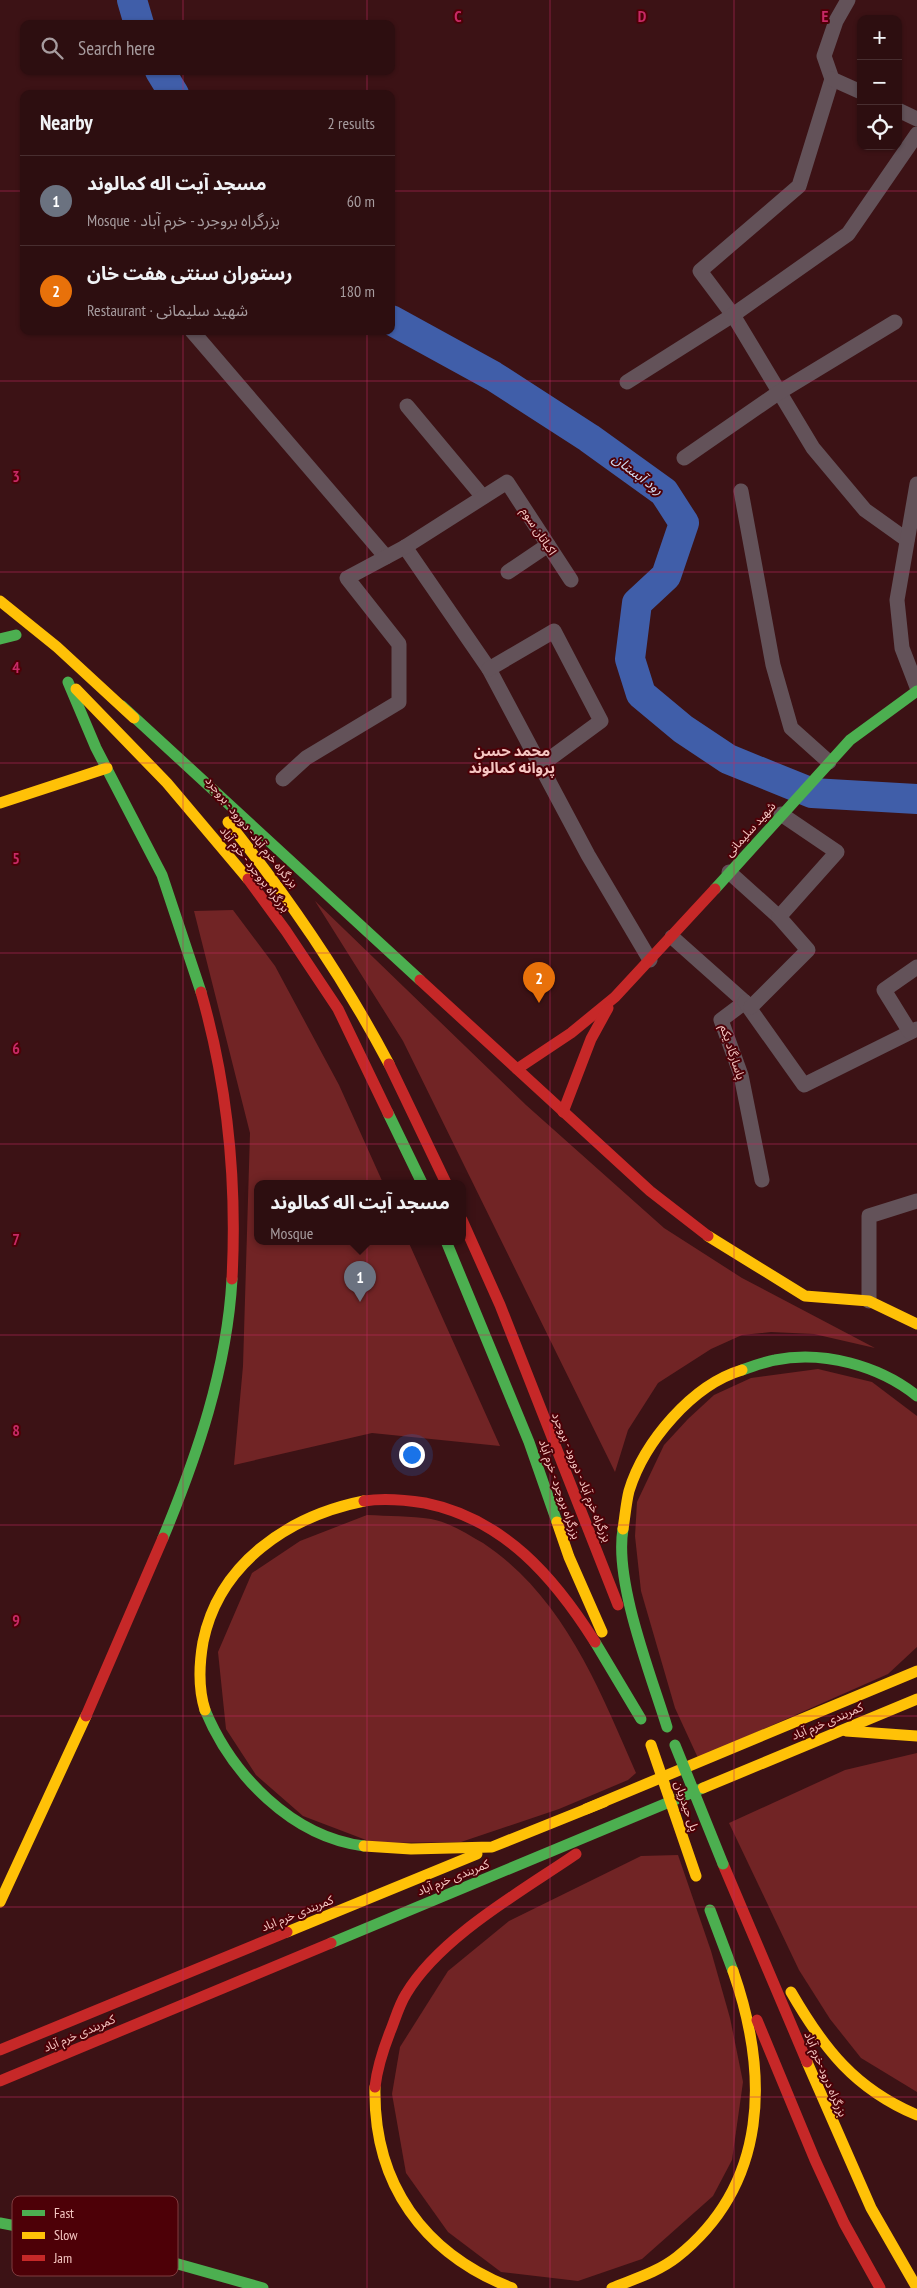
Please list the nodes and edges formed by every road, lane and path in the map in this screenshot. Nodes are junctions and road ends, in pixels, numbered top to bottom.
1 (848, 0) edge
2 (832, 79) junction
3 (857, 90) edge
4 (902, 112) edge
5 (917, 119) edge
6 (917, 134) edge
7 (733, 315) junction
8 (895, 322) dead end
9 (195, 335) edge
10 (627, 382) dead end
11 (778, 393) junction
12 (407, 406) dead end
13 (684, 458) dead end
14 (917, 484) edge
15 (741, 490) dead end
16 (483, 497) junction
17 (907, 540) junction
18 (548, 545) junction
19 (405, 547) junction
20 (386, 557) junction
21 (508, 572) dead end
22 (571, 580) dead end
23 (0, 601) edge
24 (5, 626) dead end
25 (0, 639) edge
26 (489, 669) junction
27 (917, 687) edge
28 (917, 691) edge
29 (122, 706) junction
30 (828, 763) junction
31 (541, 765) junction
32 (107, 768) junction
33 (283, 779) dead end
34 (0, 803) edge
35 (781, 814) junction
36 (729, 872) junction
37 (779, 917) junction
38 (672, 937) junction
39 (650, 960) junction
40 (917, 967) edge
41 (614, 997) junction
42 (748, 1004) junction
43 (914, 1031) edge
44 (516, 1069) junction
45 (563, 1112) junction
46 (421, 1180) edge
47 (445, 1180) edge
48 (762, 1180) dead end
49 (917, 1201) edge
50 (466, 1229) edge
51 (448, 1245) edge
52 (869, 1301) junction
53 (917, 1324) edge
54 (917, 1396) edge
55 (915, 1670) edge
56 (917, 1699) edge
57 (667, 1727) junction
58 (839, 1730) junction
59 (646, 1732) junction
60 (917, 1736) edge
61 (674, 1745) joint
62 (599, 1804) junction
63 (616, 1825) junction
64 (723, 1864) joint
65 (698, 1880) dead end
66 (735, 1893) junction
67 (0, 1902) edge
68 (0, 2050) edge
69 (0, 2081) edge
70 (917, 2115) edge
71 (178, 2262) edge
72 (263, 2288) edge
73 (512, 2288) edge
74 (612, 2288) edge
75 (880, 2288) edge
76 (917, 2288) edge

1 - 2 street
2 - 3 street
2 - 7 street
4 - 5 street
6 - 7 street
7 - 10 street
7 - 11 street
8 - 11 street
9 - 20 street
11 - 13 street
11 - 17 street
12 - 16 street
14 - 17 street
15 - 30 street
16 - 18 street, اکباتان سوم
16 - 19 street
17 - 27 street
18 - 21 street
18 - 22 street, اکباتان سوم
19 - 20 street
19 - 26 street
20 - 33 street
23 - 29 main road, بزرگراه خرم آباد - دورود - بروجرد
24 - 25 main road
26 - 31 street
26 - 31 street
28 - 30 main road, شهید سلیمانی
29 - 44 main road
29 - 47 main road, بزرگراه خرم آباد - دورود - بروجرد
30 - 35 main road, شهید سلیمانی
31 - 39 street
32 - 34 main road
32 - 46 main road, بزرگراه بروجرد - خرم آباد
32 - 67 main road
35 - 36 main road, شهید سلیمانی
35 - 37 street
36 - 37 street
36 - 38 main road, شهید سلیمانی
37 - 42 street
38 - 39 main road, شهید سلیمانی
38 - 42 street
39 - 41 main road, شهید سلیمانی
40 - 43 street
41 - 44 main road, شهید سلیمانی
41 - 45 main road, شهید سلیمانی
42 - 43 street
42 - 48 street, پاسارگاد یکم
44 - 45 main road
45 - 52 main road
49 - 52 street
50 - 57 main road, بزرگراه خرم آباد - دورود - بروجرد
51 - 59 main road, بزرگراه بروجرد - خرم آباد
52 - 53 main road
54 - 57 main road
55 - 62 main road, کمربندی خرم آباد
56 - 58 main road, کمربندی خرم آباد
57 - 61 main road, بزرگراه خرم آباد - دورود - بروجرد
58 - 60 main road
58 - 63 main road, کمربندی خرم آباد
59 - 62 main road
59 - 65 main road, پل حیدریان, bridge
61 - 64 main road, پل حیدریان, bridge
62 - 68 main road, کمربندی خرم اباد
63 - 69 main road, کمربندی خرم آباد
63 - 73 main road
64 - 66 main road, بزرگراه درود-خرم آباد
66 - 70 main road
66 - 76 main road, بزرگراه درود-خرم آباد
71 - 72 main road
74 - 75 main road

